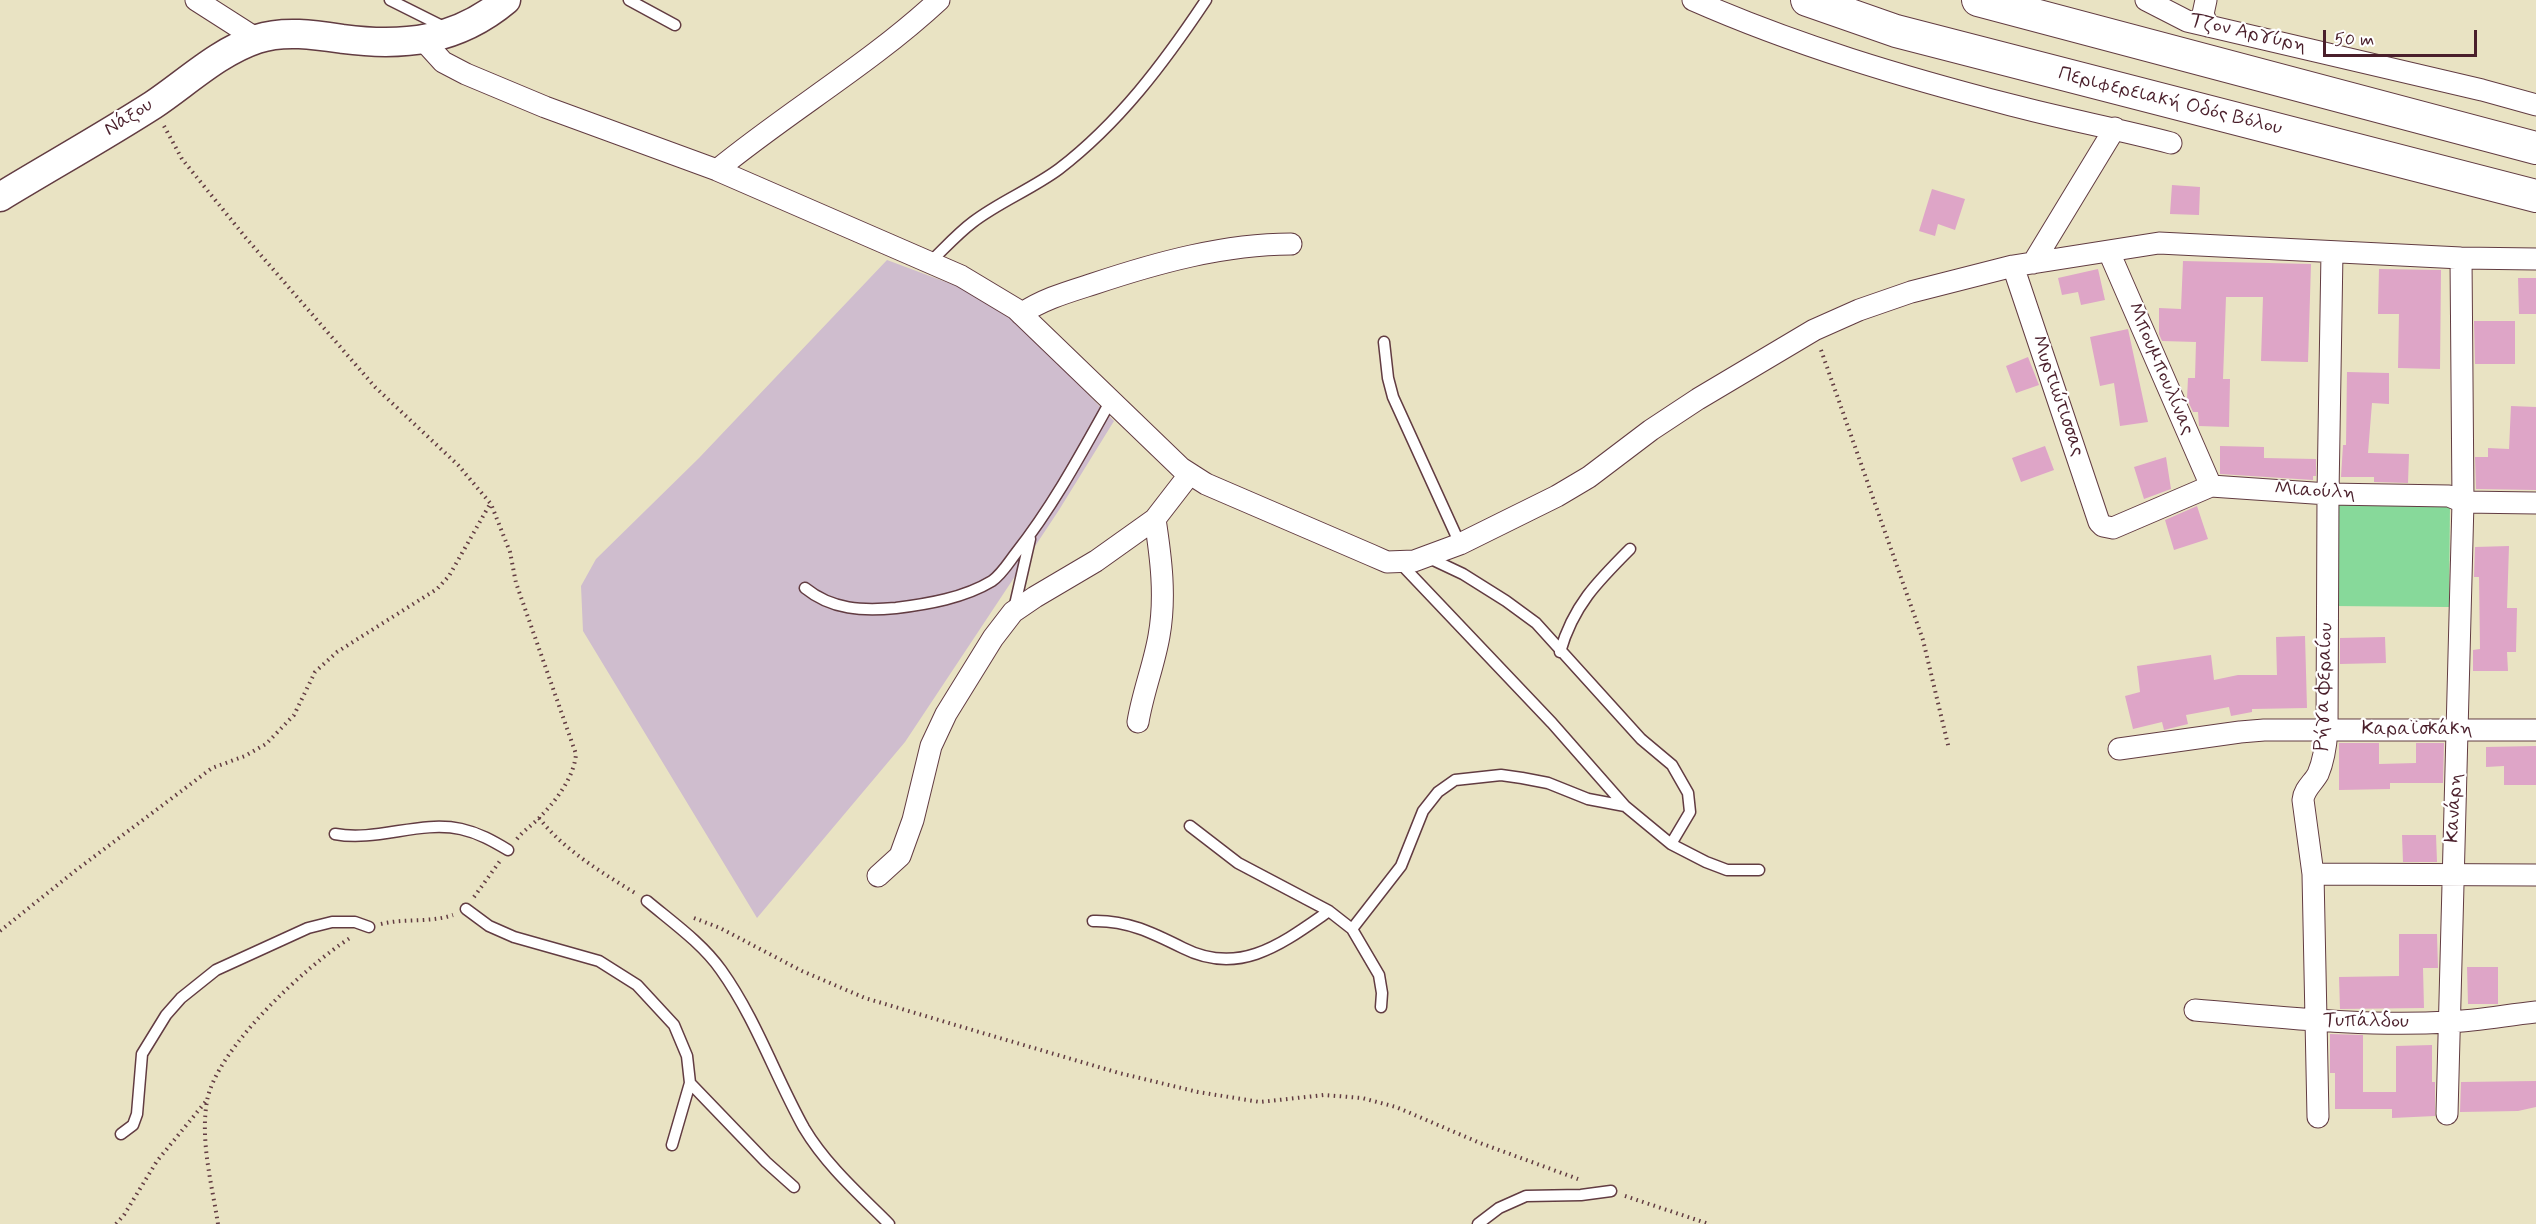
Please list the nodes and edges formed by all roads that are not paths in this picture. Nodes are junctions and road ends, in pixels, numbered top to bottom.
1 (196, 0) edge
2 (390, 0) edge
3 (506, 0) edge
4 (629, 0) edge
5 (939, 0) edge
6 (1206, 0) edge
7 (1694, 0) edge
8 (1807, 0) edge
9 (1978, 0) edge
10 (2146, 0) edge
11 (2206, 0) edge
12 (675, 25) dead end
13 (2208, 26) junction
14 (452, 31) junction
15 (257, 39) junction
16 (423, 40) junction
17 (2536, 105) edge
18 (2115, 128) junction
19 (2171, 142) dead end
20 (2536, 148) edge
21 (717, 170) junction
22 (2536, 196) edge
23 (0, 197) edge
24 (1291, 244) dead end
25 (2109, 252) junction
26 (2332, 252) junction
27 (2461, 258) junction
28 (2536, 259) edge
29 (929, 264) junction
30 (2023, 264) junction
31 (1021, 314) junction
32 (1384, 342) dead end
33 (1110, 402) junction
34 (1189, 475) junction
35 (2211, 486) junction
36 (2328, 494) junction
37 (2463, 502) junction
38 (2536, 503) edge
39 (1155, 519) junction
40 (2103, 526) joint
41 (1031, 535) junction
42 (1460, 544) junction
43 (1630, 549) dead end
44 (1427, 557) junction
45 (1400, 563) junction
46 (805, 588) dead end
47 (1013, 612) junction
48 (1560, 652) junction
49 (1138, 722) dead end
50 (2327, 730) junction
51 (2458, 730) junction
52 (2536, 730) edge
53 (2119, 749) dead end
54 (1625, 806) junction
55 (1190, 826) dead end
56 (335, 834) dead end
57 (1671, 844) junction
58 (508, 850) road end
59 (1759, 870) dead end
60 (2313, 874) junction
61 (2452, 875) junction
62 (2536, 875) edge
63 (878, 876) dead end
64 (647, 901) road end
65 (466, 909) road end
66 (1329, 911) junction
67 (1093, 921) dead end
68 (369, 927) road end
69 (1352, 929) junction
70 (1381, 1007) dead end
71 (2196, 1010) dead end
72 (2536, 1012) edge
73 (2317, 1021) junction
74 (2450, 1022) junction
75 (690, 1083) junction
76 (2447, 1114) dead end
77 (2318, 1117) dead end
78 (121, 1134) dead end
79 (672, 1145) dead end
80 (794, 1187) dead end
81 (1611, 1191) road end
82 (890, 1224) edge
83 (1478, 1224) edge

1 - 15 street
2 - 14 lane
3 - 14 street
4 - 12 lane
5 - 21 street
6 - 29 lane
7 - 18 street
8 - 22 main road, Περιφερειακή Οδός Βόλου
9 - 20 main road
10 - 13 street, Τζον Αργύρη
11 - 13 street
13 - 17 street, Τζον Αργύρη
14 - 16 street
15 - 16 street
15 - 23 street, Νάξου
16 - 21 street
18 - 19 street
18 - 30 street
21 - 29 street
24 - 31 street
25 - 26 street
25 - 30 street
25 - 35 street, Μπουμπουλίνας
26 - 27 street
26 - 36 street, Ρήγα Φεραίου
27 - 28 street
27 - 37 street, Κανάρη
29 - 31 street
30 - 40 street, Μυρτιώτισσας
30 - 42 street
31 - 33 street
32 - 42 lane
33 - 34 street
33 - 41 lane
34 - 39 street
34 - 45 street
35 - 36 street, Μιαούλη
35 - 40 street, Μιαούλη
36 - 37 street, Μιαούλη
36 - 50 street, Ρήγα Φεραίου
37 - 38 street, Μιαούλη
37 - 51 street, Κανάρη
39 - 47 street
39 - 49 street
41 - 46 lane
41 - 47 lane
42 - 44 street
43 - 48 lane
44 - 45 street
44 - 48 lane
45 - 54 lane
47 - 63 street
48 - 57 lane
50 - 51 street, Καραϊσκάκη
50 - 53 street, Καραϊσκάκη
50 - 60 street, Ρήγα Φεραίου
51 - 52 street, Καραϊσκάκη
51 - 61 street, Κανάρη
54 - 57 lane
54 - 69 lane
55 - 66 lane
56 - 58 lane
57 - 59 lane
60 - 61 street
60 - 73 street, Ρήγα Φεραίου
61 - 62 street
61 - 74 street, Κανάρη
64 - 82 lane
65 - 75 lane
66 - 67 lane
66 - 69 lane
68 - 78 lane
69 - 70 lane
71 - 73 street, Τυπάλδου
72 - 74 street, Τυπάλδου
73 - 74 street, Τυπάλδου
73 - 77 street, Ρήγα Φεραίου
74 - 76 street, Κανάρη
75 - 79 lane
75 - 80 lane
81 - 83 lane

